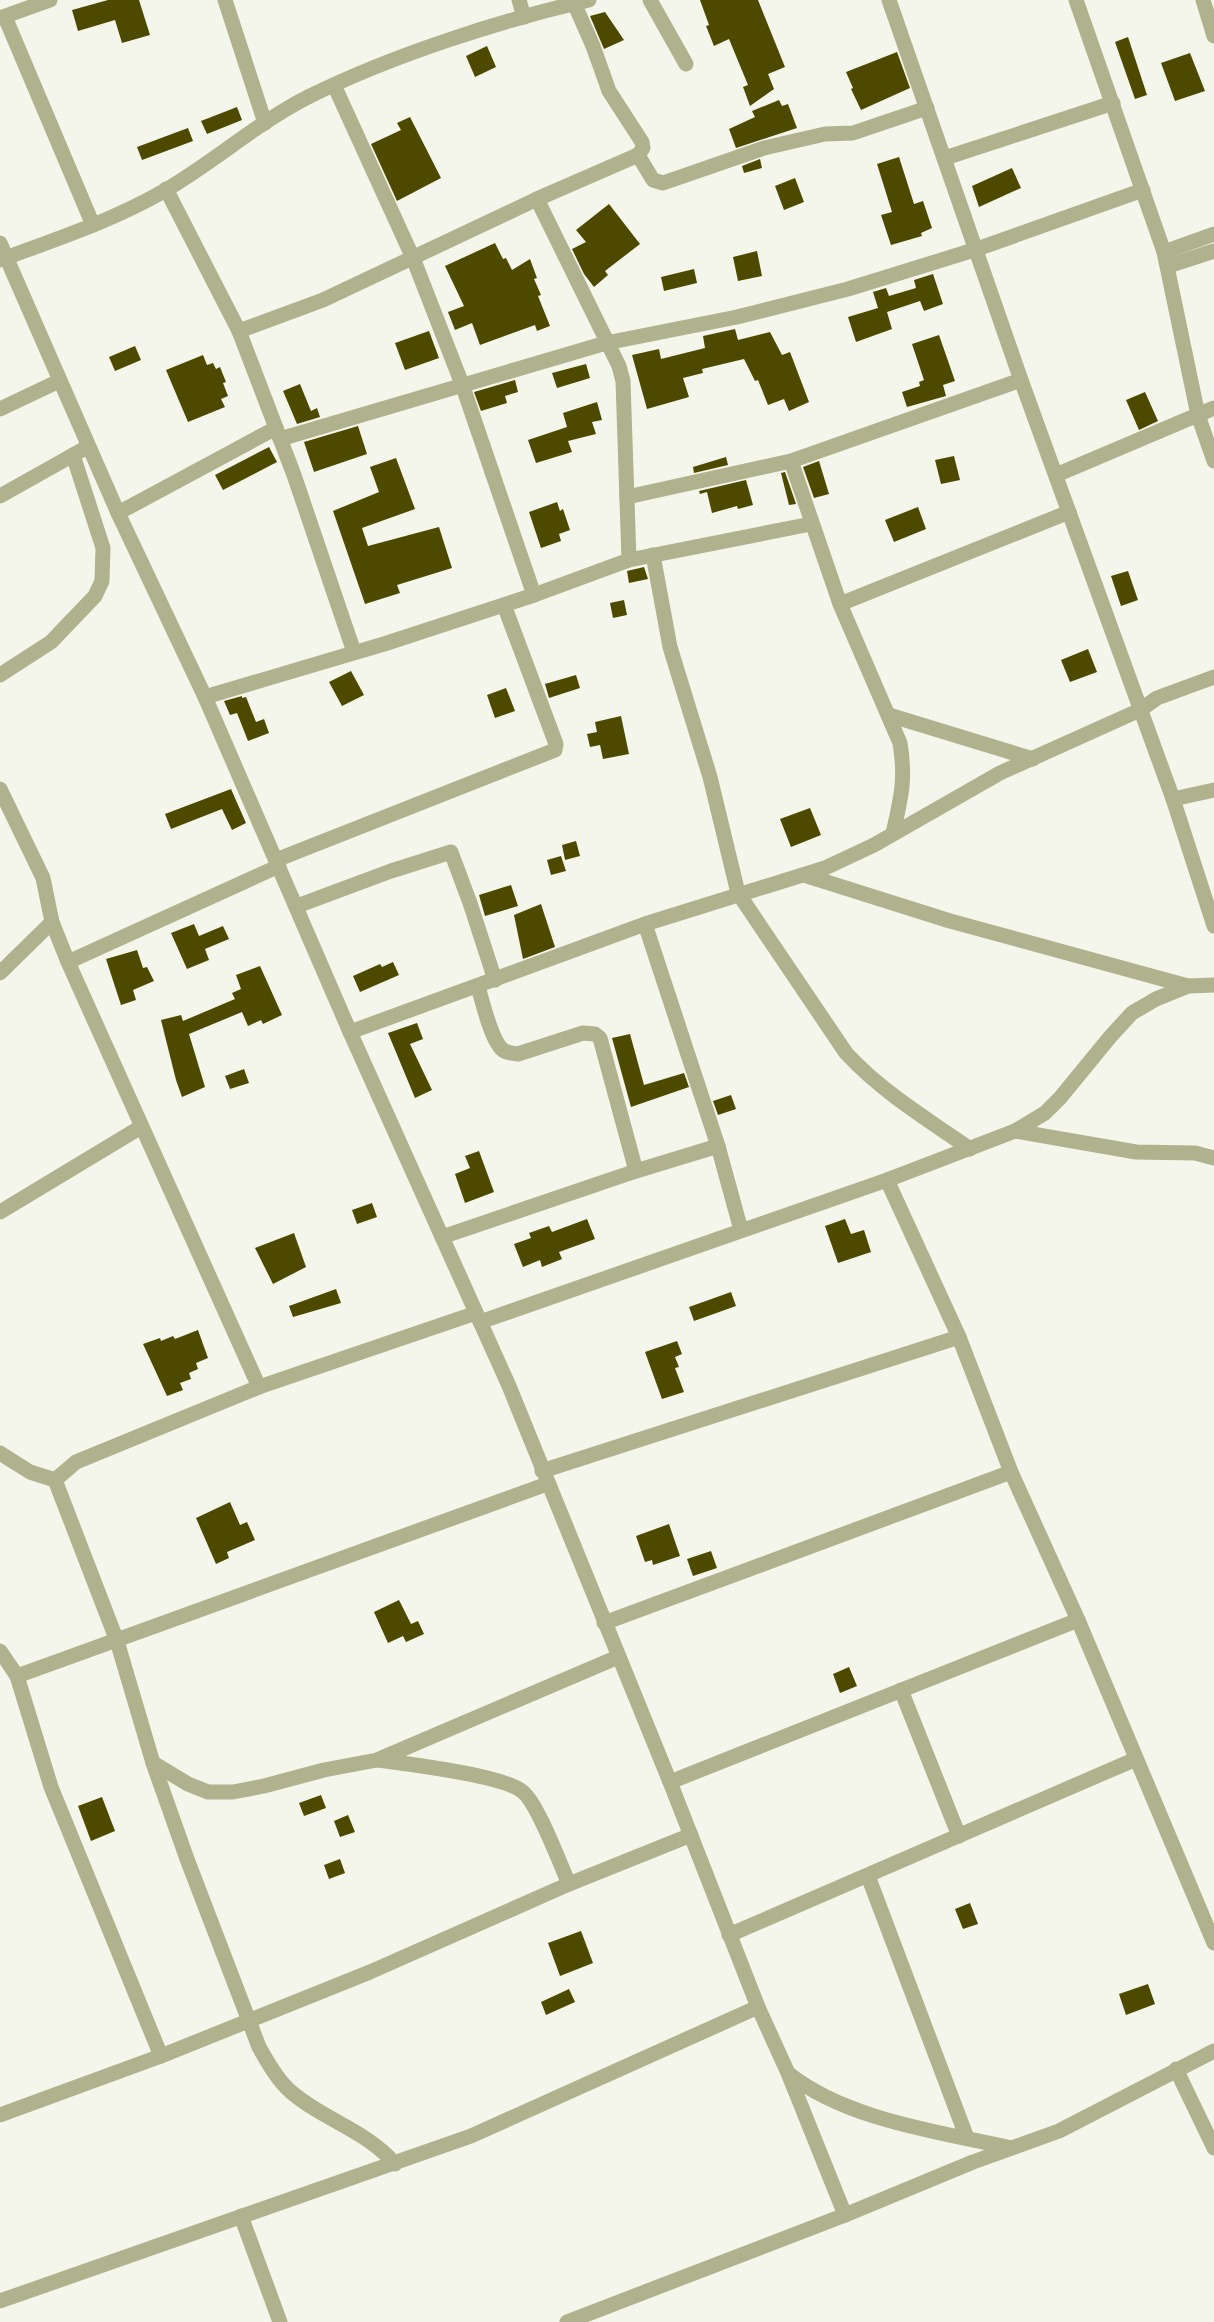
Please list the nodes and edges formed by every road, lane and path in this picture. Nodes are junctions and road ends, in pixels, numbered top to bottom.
1 (50, 0) edge
2 (225, 0) edge
3 (519, 0) edge
4 (650, 0) edge
5 (889, 0) edge
6 (1076, 0) edge
7 (1202, 0) edge
8 (581, 2) edge
9 (3, 17) edge
10 (524, 17) junction
11 (1214, 36) edge
12 (686, 64) dead end
13 (334, 85) junction
14 (1113, 102) junction
15 (927, 108) junction
16 (265, 123) junction
17 (638, 155) junction
18 (945, 158) junction
19 (166, 189) junction
20 (1143, 190) junction
21 (537, 199) junction
22 (94, 225) junction
23 (1214, 234) edge
24 (977, 249) junction
25 (1214, 251) edge
26 (2, 253) edge
27 (413, 258) junction
28 (1166, 259) junction
29 (239, 331) junction
30 (606, 343) junction
31 (1021, 380) junction
32 (60, 381) junction
33 (462, 384) junction
34 (1214, 408) edge
35 (0, 410) edge
36 (1198, 415) junction
37 (278, 434) junction
38 (88, 447) junction
39 (73, 455) junction
40 (791, 461) junction
41 (1214, 461) edge
42 (1056, 475) junction
43 (0, 496) edge
44 (626, 497) junction
45 (1070, 512) junction
46 (118, 513) junction
47 (811, 524) junction
48 (653, 555) junction
49 (629, 560) junction
50 (534, 595) junction
51 (840, 604) junction
52 (504, 605) junction
53 (354, 652) junction
54 (0, 675) edge
55 (1214, 677) edge
56 (205, 697) junction
57 (1140, 710) junction
58 (889, 715) junction
59 (1033, 758) junction
60 (0, 789) edge
61 (1214, 790) edge
62 (1173, 799) junction
63 (893, 833) junction
64 (277, 863) junction
65 (804, 875) junction
66 (738, 894) junction
67 (297, 906) junction
68 (52, 922) junction
69 (645, 924) junction
70 (1214, 926) edge
71 (68, 962) junction
72 (0, 973) edge
73 (495, 980) junction
74 (1214, 985) edge
75 (1188, 986) junction
76 (478, 987) junction
77 (350, 1032) junction
78 (141, 1127) junction
79 (1015, 1131) junction
80 (718, 1146) junction
81 (970, 1149) junction
82 (1214, 1158) edge
83 (636, 1171) junction
84 (887, 1180) junction
85 (0, 1212) edge
86 (742, 1230) junction
87 (442, 1237) junction
88 (478, 1318) junction
89 (959, 1337) junction
90 (259, 1387) junction
91 (0, 1453) edge
92 (1011, 1472) junction
93 (545, 1477) junction
94 (55, 1480) junction
95 (1078, 1620) junction
96 (604, 1623) junction
97 (117, 1641) junction
98 (0, 1651) edge
99 (618, 1657) junction
100 (17, 1676) junction
101 (902, 1690) junction
102 (377, 1760) junction
103 (1136, 1760) junction
104 (153, 1764) junction
105 (670, 1782) junction
106 (691, 1835) junction
107 (959, 1836) junction
108 (868, 1876) junction
109 (569, 1884) junction
110 (729, 1935) junction
111 (1214, 1943) edge
112 (758, 2008) junction
113 (248, 2021) junction
114 (1214, 2051) edge
115 (161, 2056) junction
116 (1176, 2069) junction
117 (788, 2073) junction
118 (0, 2116) edge
119 (967, 2138) junction
120 (1011, 2148) junction
121 (1214, 2148) edge
122 (395, 2164) junction
123 (845, 2215) junction
124 (241, 2216) junction
125 (0, 2301) edge
126 (280, 2322) edge
127 (567, 2322) edge

1 - 9 street
2 - 16 street
3 - 10 street
4 - 12 street
5 - 15 street
6 - 14 street
7 - 11 street
8 - 10 street
8 - 17 street
9 - 22 street
10 - 13 street
13 - 16 street
13 - 27 street
14 - 18 street
14 - 20 street
15 - 17 street
15 - 18 street
16 - 19 street
17 - 21 street
18 - 24 street
19 - 22 street
19 - 29 street
20 - 24 street
20 - 28 street
21 - 27 street
21 - 30 street
22 - 26 street
23 - 28 street
24 - 30 street
24 - 31 street
25 - 28 street
26 - 32 street
27 - 29 street
27 - 33 street
28 - 36 street
29 - 37 street
30 - 33 street
30 - 44 street
31 - 40 street
31 - 42 street
32 - 35 street
32 - 38 street
33 - 37 street
33 - 50 street
34 - 36 street
36 - 41 street
36 - 42 street
37 - 46 street
37 - 53 street
38 - 39 street
38 - 46 street
39 - 43 street
39 - 54 street
40 - 44 street
40 - 47 street
42 - 45 street
44 - 49 street
45 - 51 street
45 - 57 street
46 - 56 street
47 - 48 street
47 - 51 street
48 - 49 street
48 - 66 street
49 - 50 street
50 - 52 street
51 - 58 street
52 - 53 street
52 - 64 street
53 - 56 street
55 - 57 street
56 - 64 street
57 - 59 street
57 - 62 street
58 - 59 street
58 - 63 street
59 - 63 street
60 - 68 street
61 - 62 street
62 - 70 street
63 - 65 street
64 - 67 street
64 - 71 street
65 - 66 street
65 - 75 street
66 - 69 street
66 - 81 street
67 - 73 street
67 - 77 street
68 - 71 street
68 - 72 street
69 - 73 street
69 - 80 street
71 - 78 street
73 - 76 street
74 - 75 street
75 - 79 street
76 - 77 street
76 - 83 street
77 - 87 street
78 - 85 street
78 - 90 street
79 - 81 street
79 - 82 street
80 - 83 street
80 - 86 street
81 - 84 street
83 - 87 street
84 - 86 street
84 - 89 street
86 - 88 street
87 - 88 street
88 - 90 street
88 - 93 street
89 - 92 street
89 - 93 street
90 - 94 street
91 - 94 street
92 - 95 street
92 - 96 street
93 - 96 street
93 - 97 street
94 - 97 street
95 - 101 street
95 - 103 street
96 - 99 street
97 - 100 street
97 - 104 street
98 - 100 street
99 - 102 street
99 - 105 street
100 - 115 street
101 - 105 street
101 - 107 street
102 - 104 street
102 - 109 street
103 - 107 street
103 - 111 street
104 - 113 street
105 - 106 street
106 - 109 street
106 - 110 street
107 - 108 street
108 - 110 street
108 - 119 street
109 - 113 street
110 - 112 street
112 - 117 street
112 - 122 street
113 - 115 street
113 - 122 street
114 - 116 street
115 - 118 street
116 - 120 street
116 - 121 street
117 - 119 street
117 - 123 street
119 - 120 street
120 - 123 street
122 - 124 street
123 - 127 street
124 - 125 street
124 - 126 street

